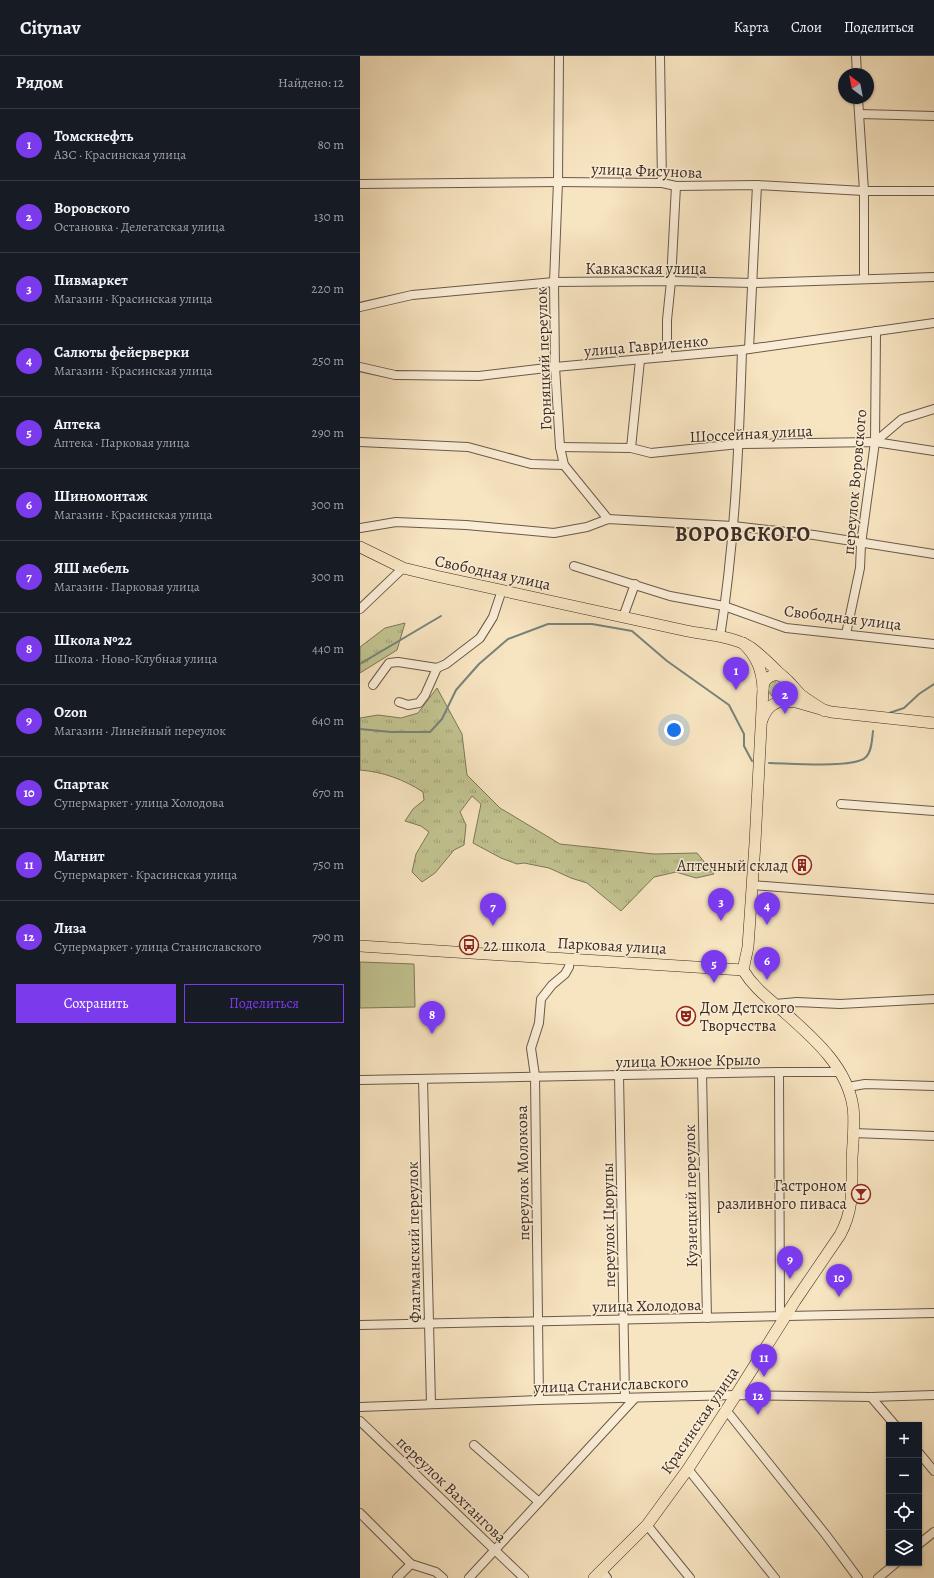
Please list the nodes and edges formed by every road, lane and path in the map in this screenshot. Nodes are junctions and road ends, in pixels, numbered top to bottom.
1 (559, 56) edge
2 (660, 56) edge
3 (856, 56) edge
4 (857, 68) edge
5 (859, 104) edge
6 (860, 114) junction
7 (934, 116) edge
8 (558, 182) junction
9 (360, 184) edge
10 (662, 184) junction
11 (757, 185) junction
12 (676, 186) junction
13 (864, 190) junction
14 (934, 191) edge
15 (934, 277) edge
16 (864, 279) junction
17 (671, 281) junction
18 (554, 282) junction
19 (753, 283) junction
20 (360, 307) edge
21 (934, 323) edge
22 (876, 331) junction
23 (746, 349) junction
24 (667, 357) junction
25 (640, 360) junction
26 (360, 367) edge
27 (555, 367) junction
28 (934, 409) edge
29 (360, 442) edge
30 (875, 442) junction
31 (739, 444) junction
32 (560, 447) junction
33 (631, 448) junction
34 (934, 451) edge
35 (564, 465) junction
36 (608, 519) junction
37 (733, 526) junction
38 (360, 528) edge
39 (862, 544) junction
40 (360, 547) edge
41 (934, 554) edge
42 (574, 566) dead end
43 (403, 568) junction
44 (635, 584) junction
45 (502, 590) junction
46 (724, 606) junction
47 (360, 609) edge
48 (623, 617) junction
49 (846, 634) junction
50 (720, 637) junction
51 (743, 643) junction
52 (934, 644) edge
53 (437, 668) junction
54 (787, 680) junction
55 (373, 685) dead end
56 (763, 689) junction
57 (780, 701) junction
58 (399, 702) dead end
59 (825, 711) junction
60 (761, 722) junction
61 (934, 723) edge
62 (841, 804) dead end
63 (934, 811) edge
64 (752, 885) junction
65 (934, 899) edge
66 (360, 946) edge
67 (570, 959) junction
68 (743, 970) junction
69 (934, 999) edge
70 (775, 1004) junction
71 (779, 1072) junction
72 (841, 1072) junction
73 (702, 1073) junction
74 (620, 1075) junction
75 (535, 1076) junction
76 (423, 1079) junction
77 (360, 1080) edge
78 (934, 1086) edge
79 (848, 1087) junction
80 (853, 1133) junction
81 (934, 1136) edge
82 (934, 1313) edge
83 (782, 1317) junction
84 (707, 1318) junction
85 (624, 1320) junction
86 (538, 1321) junction
87 (430, 1323) junction
88 (360, 1325) edge
89 (736, 1395) junction
90 (934, 1395) edge
91 (871, 1397) junction
92 (625, 1398) junction
93 (635, 1398) junction
94 (539, 1400) junction
95 (431, 1404) junction
96 (360, 1407) edge
97 (726, 1410) junction
98 (360, 1421) edge
99 (892, 1422) edge
100 (474, 1445) dead end
101 (922, 1457) edge
102 (688, 1469) junction
103 (934, 1471) edge
104 (539, 1502) junction
105 (360, 1513) edge
106 (648, 1525) junction
107 (934, 1532) edge
108 (922, 1542) edge
109 (494, 1550) junction
110 (411, 1564) junction
111 (892, 1566) edge
112 (601, 1576) edge
113 (397, 1578) edge
114 (443, 1578) edge
115 (469, 1578) edge
116 (524, 1578) edge
117 (690, 1578) edge
118 (775, 1578) edge
119 (858, 1578) edge
120 (878, 1578) edge

1 - 8 street, Горняцкий переулок
2 - 10 street
3 - 4 street
5 - 6 street
6 - 7 street
6 - 13 street
8 - 9 street, улица Фисунова
8 - 10 street, улица Фисунова
8 - 18 street, Горняцкий переулок
10 - 12 street, улица Фисунова
11 - 12 street, улица Фисунова
11 - 13 street, улица Фисунова
11 - 19 street
12 - 17 street
13 - 14 street, улица Фисунова
13 - 16 street
15 - 16 street, Кавказская улица
16 - 19 street, Кавказская улица
17 - 18 street, Кавказская улица
17 - 19 street, Кавказская улица
17 - 24 street
18 - 20 street, Кавказская улица
18 - 27 street, Горняцкий переулок
19 - 23 street
21 - 22 street, улица Гавриленко
22 - 23 street, улица Гавриленко
22 - 30 street, переулок Воровского
23 - 24 street, улица Гавриленко
23 - 31 street
24 - 25 street, улица Гавриленко
25 - 27 street, улица Гавриленко
25 - 33 street
26 - 27 street, улица Гавриленко
27 - 32 street, Горняцкий переулок
28 - 30 street
29 - 35 street
30 - 31 street, Шоссейная улица
30 - 34 street, Шоссейная улица
30 - 39 street, переулок Воровского
31 - 33 street, Шоссейная улица
31 - 37 street
32 - 33 street, Шоссейная улица
32 - 35 street, Горняцкий переулок
35 - 36 street, Горняцкий переулок
36 - 37 street
36 - 38 street
37 - 39 street
37 - 46 street
39 - 41 street
39 - 49 street, переулок Воровского
40 - 43 main road, Свободная улица
42 - 44 street, Свободная улица
43 - 45 main road, Свободная улица
43 - 47 street
44 - 46 street, Свободная улица
44 - 48 street
45 - 48 main road, Свободная улица
45 - 53 street
46 - 49 street, Свободная улица
46 - 50 street
48 - 50 main road, Свободная улица
49 - 52 street, Свободная улица
50 - 51 main road, Свободная улица
51 - 54 main road
51 - 56 main road
53 - 55 street
53 - 58 street
54 - 56 main road
54 - 57 main road
54 - 59 main road
56 - 57 main road
56 - 60 main road
57 - 59 main road
57 - 60 main road
59 - 61 main road
60 - 64 main road
62 - 63 street
64 - 65 street
64 - 68 main road
66 - 67 main road, Парковая улица
67 - 68 main road, Парковая улица
67 - 75 street, переулок Молокова
68 - 70 main road, Красинская улица
69 - 70 street
70 - 72 main road, Красинская улица
71 - 72 street, улица Южное Крыло
71 - 73 street, улица Южное Крыло
71 - 83 street
72 - 79 main road, Красинская улица
73 - 74 street, улица Южное Крыло
73 - 84 street, Кузнецкий переулок
74 - 75 street, улица Южное Крыло
74 - 85 street, переулок Цюрупы
75 - 76 street, улица Южное Крыло
75 - 86 street, переулок Молокова
76 - 77 street, улица Южное Крыло
76 - 87 street, Флагманский переулок
78 - 79 street
79 - 80 main road, Красинская улица
80 - 81 street
80 - 83 main road, Красинская улица
82 - 83 street, улица Холодова
83 - 84 street, улица Холодова
83 - 89 main road, Красинская улица
84 - 85 street, улица Холодова
85 - 86 street, улица Холодова
85 - 92 street, переулок Цюрупы
86 - 87 street, улица Холодова
86 - 94 street, переулок Молокова
87 - 88 street, улица Холодова
87 - 95 street, Флагманский переулок
89 - 91 street, улица Станиславского
89 - 93 street, улица Станиславского
89 - 97 main road, Красинская улица
90 - 91 street, улица Станиславского
91 - 99 street
92 - 93 street, улица Станиславского
92 - 94 street, улица Станиславского
93 - 104 street
94 - 95 street, улица Станиславского
95 - 96 street, улица Станиславского
97 - 102 main road, Красинская улица
97 - 119 street
98 - 109 street, переулок Вахтангова
100 - 104 street
101 - 103 street
102 - 106 main road, Красинская улица
102 - 118 street
104 - 109 street
105 - 110 street
106 - 112 main road, Красинская улица
106 - 117 street
107 - 108 street
109 - 115 street
109 - 116 street, переулок Вахтангова
110 - 113 street
110 - 114 street
111 - 120 street

